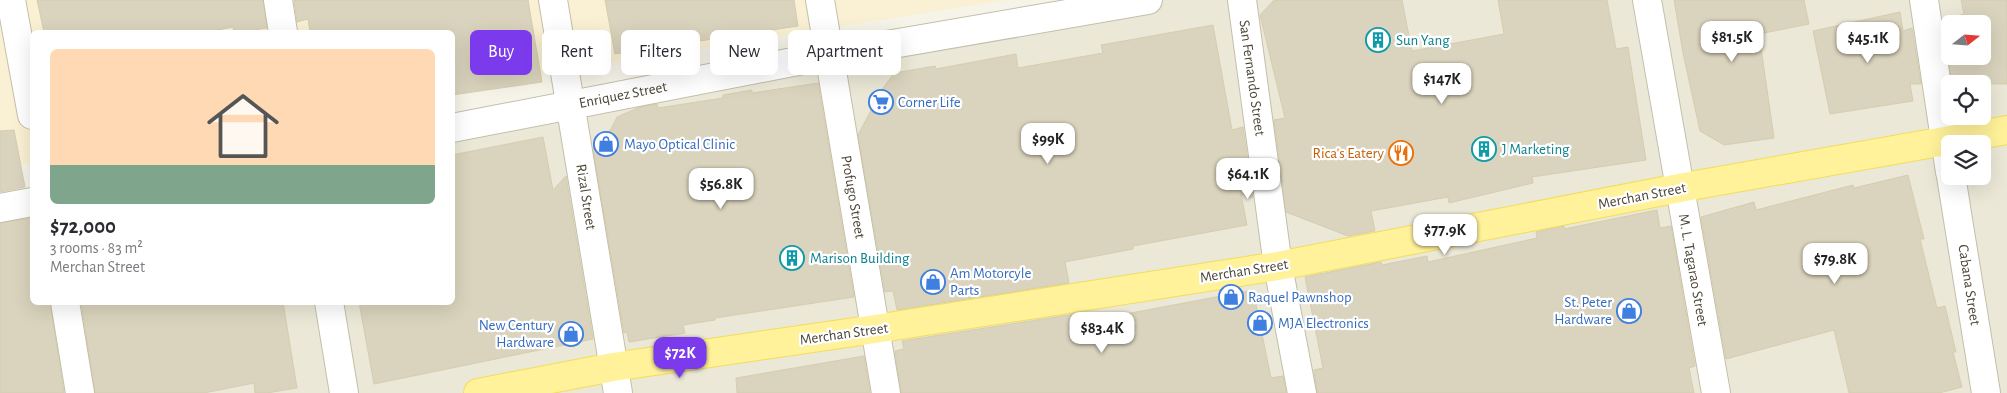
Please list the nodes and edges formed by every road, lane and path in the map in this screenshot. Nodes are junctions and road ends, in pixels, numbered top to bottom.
1 (11, 0) edge
2 (278, 0) edge
3 (553, 0) edge
4 (820, 0) edge
5 (1148, 0) edge
6 (1242, 0) edge
7 (1647, 0) edge
8 (1924, 0) edge
9 (283, 30) edge
10 (825, 30) edge
11 (901, 43) edge
12 (788, 63) edge
13 (832, 75) edge
14 (30, 104) edge
15 (571, 106) junction
16 (455, 127) edge
17 (2007, 130) edge
18 (1944, 135) edge
19 (1979, 135) edge
20 (1941, 142) edge
21 (1952, 185) edge
22 (1679, 188) junction
23 (30, 202) edge
24 (0, 208) edge
25 (1278, 266) junction
26 (65, 305) edge
27 (329, 305) edge
28 (875, 330) junction
29 (616, 380) edge
30 (80, 393) edge
31 (344, 393) edge
32 (478, 393) edge
33 (886, 393) edge
34 (1302, 393) edge
35 (1716, 393) edge
36 (1986, 393) edge

1 - 14 street
2 - 9 street
3 - 15 street, Rizal Street
4 - 10 street, Profugo Street
5 - 11 street, Enriquez Street
6 - 25 street, San Fernando Street
7 - 22 street, M. L. Tagarao Street
8 - 18 street
12 - 15 street, Enriquez Street
13 - 28 street, Profugo Street
15 - 16 street, Enriquez Street
15 - 29 street, Rizal Street
17 - 19 main road, Merchan Street
20 - 22 main road, Merchan Street
21 - 36 street, Cabana Street
22 - 25 main road, Merchan Street
22 - 35 street, M. L. Tagarao Street
23 - 24 street
25 - 28 main road, Merchan Street
25 - 34 street, San Fernando Street
26 - 30 street
27 - 31 street
28 - 29 main road, Merchan Street
28 - 33 street, Profugo Street
29 - 32 main road, Merchan Street

